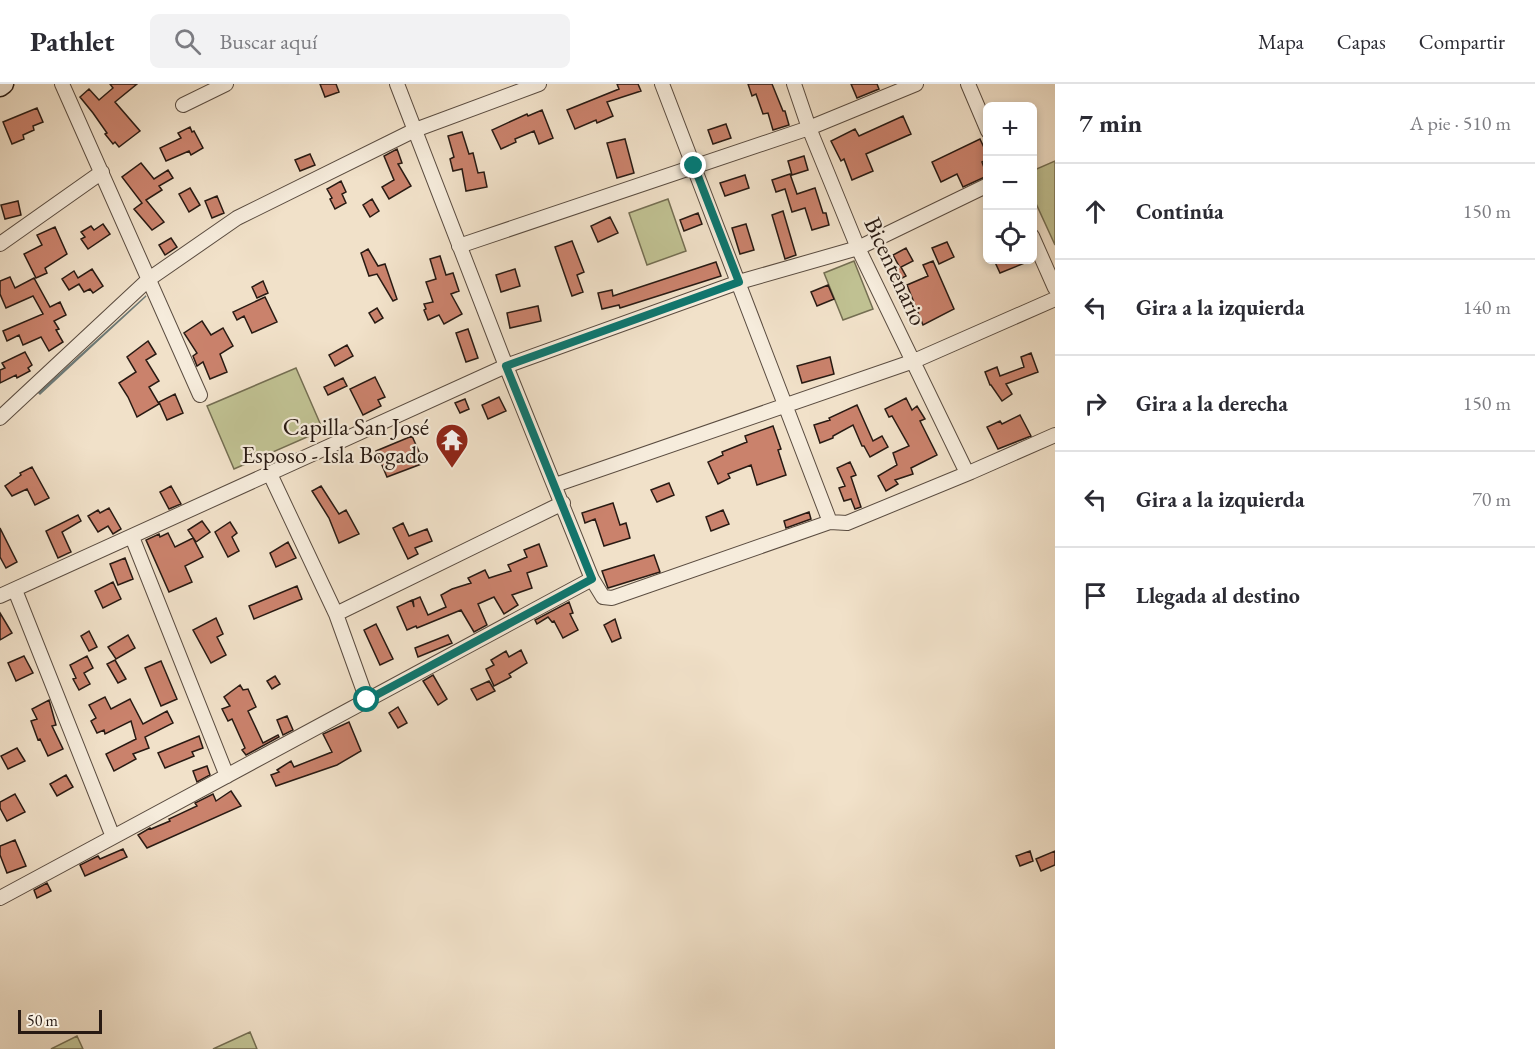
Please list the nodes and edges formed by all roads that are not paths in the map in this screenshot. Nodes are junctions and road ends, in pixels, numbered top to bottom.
1 (4, 84) edge
2 (62, 84) edge
3 (226, 84) edge
4 (397, 84) edge
5 (662, 84) edge
6 (794, 84) edge
7 (916, 84) edge
8 (968, 84) edge
9 (531, 85) edge
10 (0, 87) edge
11 (183, 105) dead end
12 (983, 121) edge
13 (809, 128) junction
14 (415, 130) junction
15 (694, 166) junction
16 (102, 171) junction
17 (983, 187) edge
18 (0, 244) edge
19 (459, 246) junction
20 (1037, 247) edge
21 (858, 248) junction
22 (149, 279) junction
23 (739, 282) junction
24 (1055, 288) edge
25 (1055, 299) edge
26 (914, 361) junction
27 (506, 366) junction
28 (200, 394) dead end
29 (787, 405) junction
30 (0, 418) edge
31 (1055, 435) edge
32 (270, 474) junction
33 (968, 474) junction
34 (555, 485) junction
35 (563, 503) junction
36 (830, 522) junction
37 (132, 537) junction
38 (592, 579) junction
39 (15, 590) junction
40 (0, 596) edge
41 (336, 614) junction
42 (367, 700) junction
43 (227, 776) junction
44 (113, 837) junction
45 (2, 891) edge

1 - 10 street
2 - 16 street
3 - 11 street
4 - 14 street
5 - 15 street
6 - 13 street, Bicentenario
7 - 13 street
8 - 12 street
9 - 14 street
13 - 15 street
13 - 21 street, Bicentenario
14 - 19 street
14 - 22 street
15 - 19 street
15 - 23 street
16 - 18 street
16 - 22 street
17 - 21 street
19 - 27 street
20 - 24 street
21 - 23 street
21 - 26 street, Bicentenario
22 - 28 street
22 - 30 street
23 - 27 street
23 - 29 street
25 - 26 street
26 - 29 street
26 - 33 street, Bicentenario
27 - 32 street
27 - 34 street
29 - 34 street
29 - 36 street
31 - 33 street
32 - 37 street
32 - 41 street
33 - 36 street
34 - 35 street
35 - 38 street
35 - 41 street
36 - 38 street
37 - 39 street
37 - 43 street
38 - 42 street
39 - 40 street
39 - 44 street
41 - 42 street
42 - 43 street
43 - 44 street
44 - 45 street

